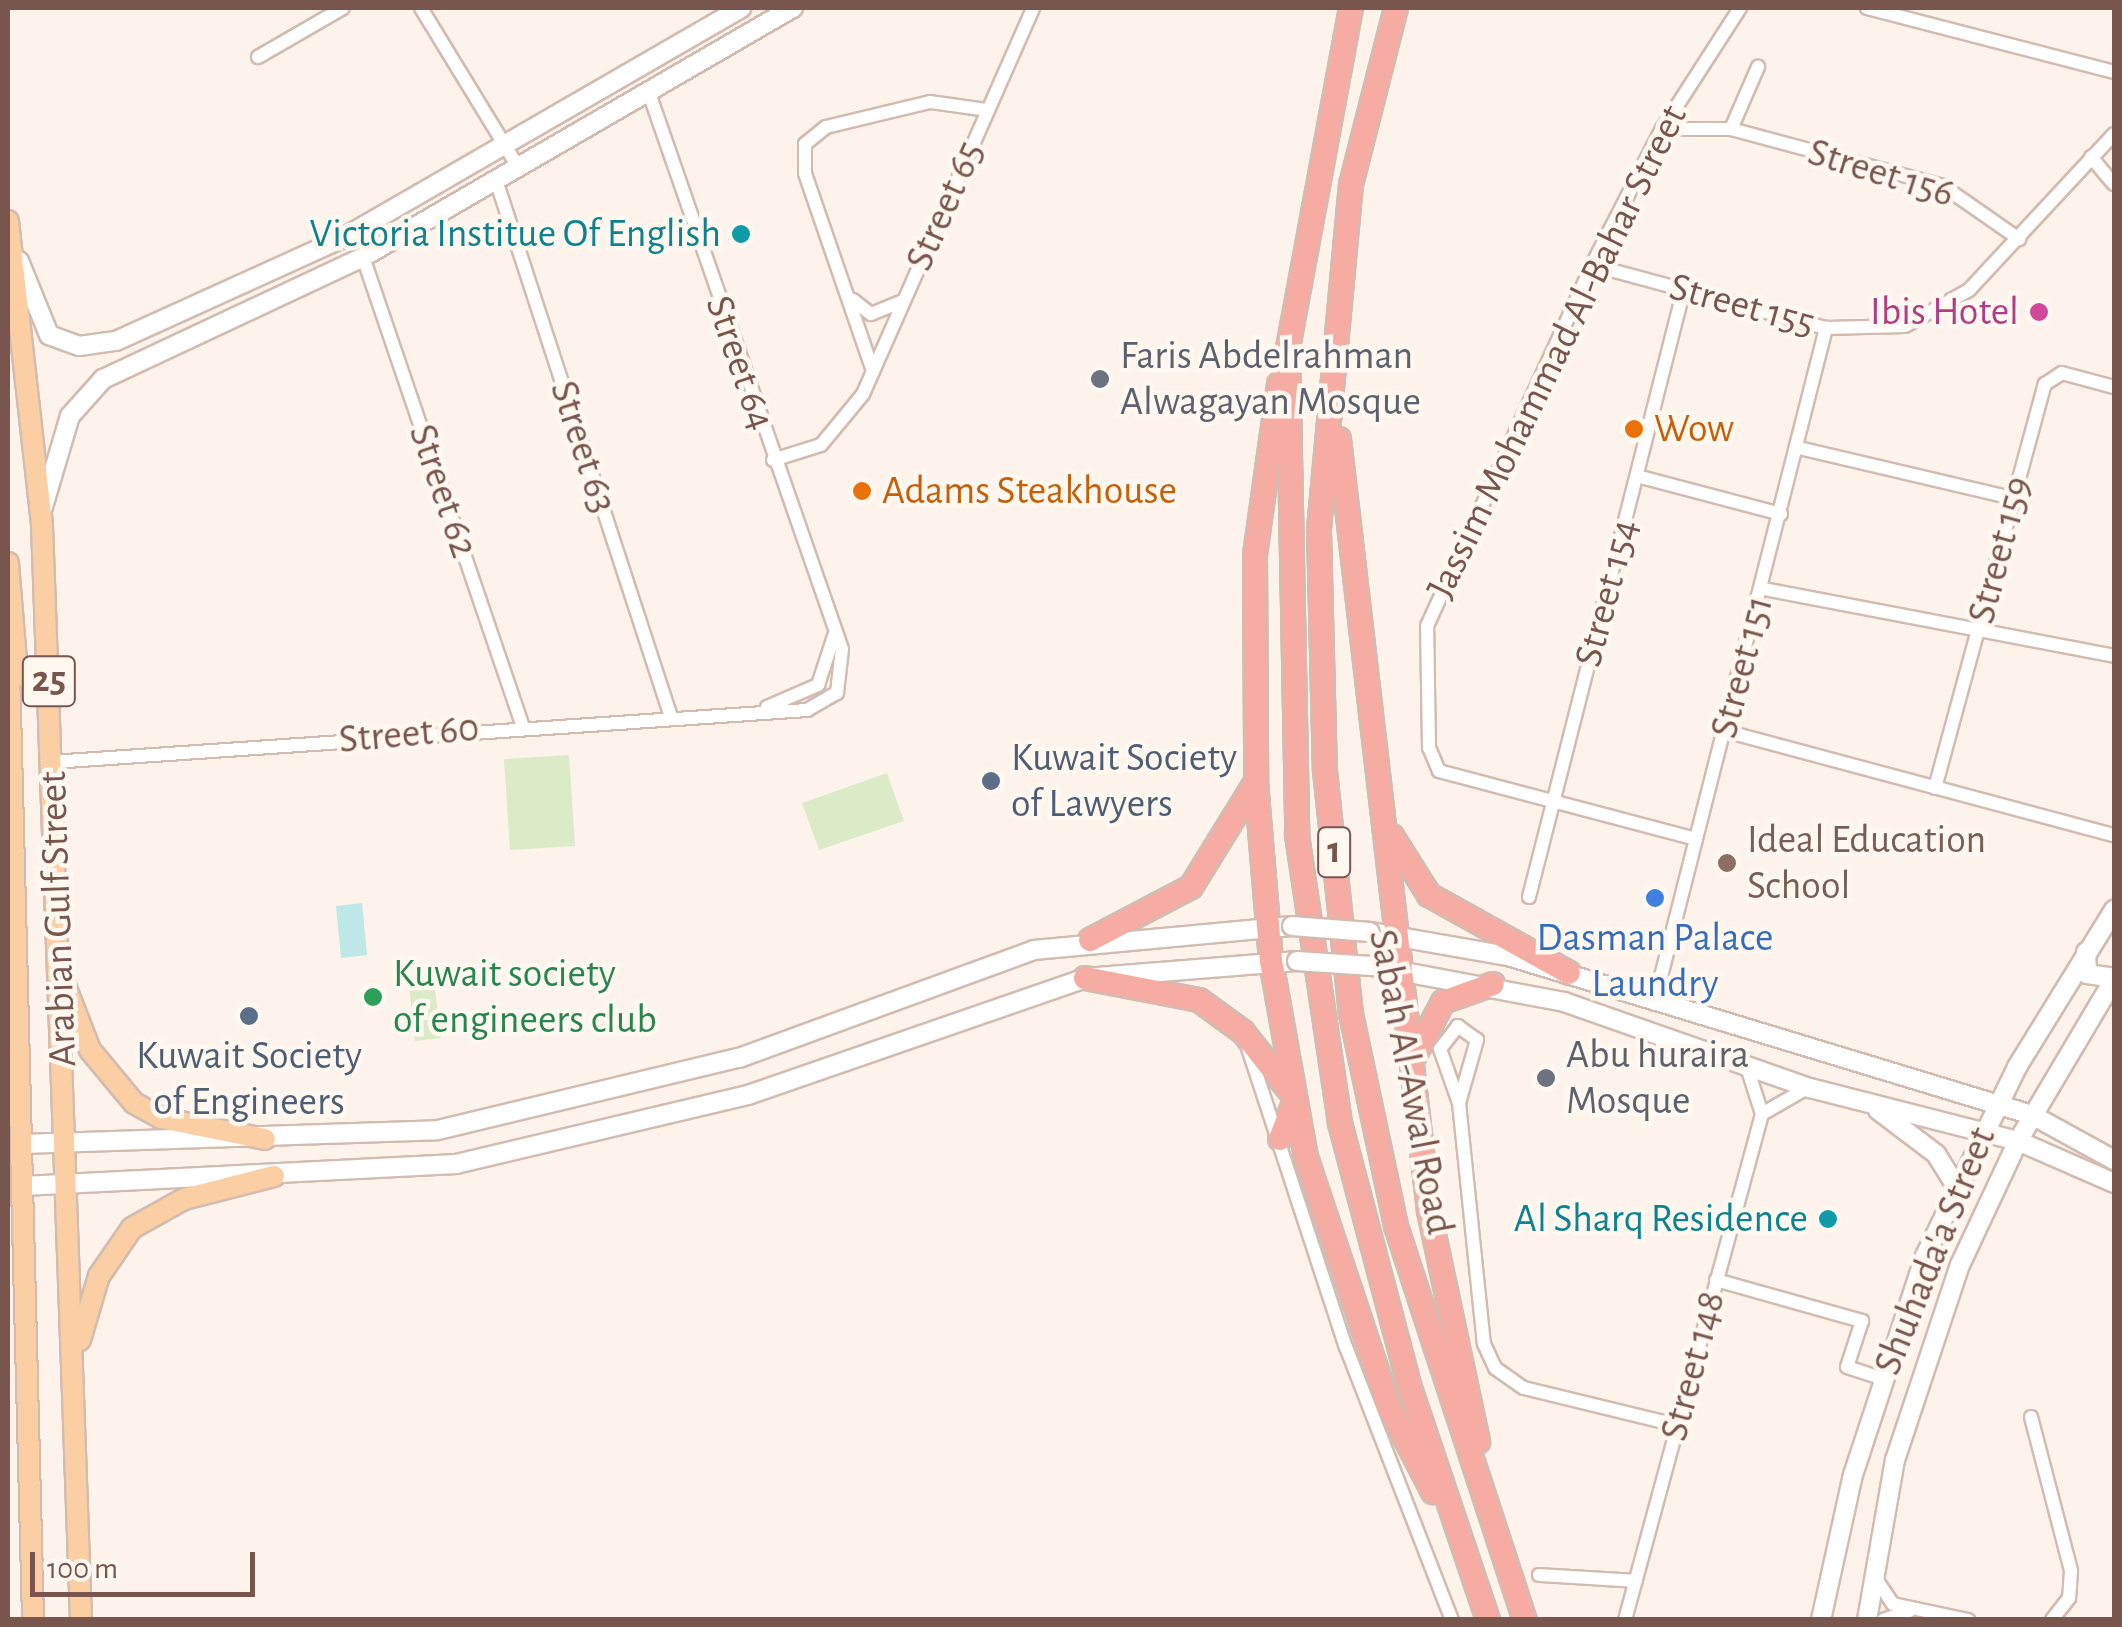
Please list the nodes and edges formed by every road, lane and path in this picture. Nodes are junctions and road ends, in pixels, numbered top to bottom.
1 (343, 8) edge
2 (422, 8) edge
3 (741, 8) edge
4 (793, 8) edge
5 (1033, 8) edge
6 (1352, 8) edge
7 (1396, 8) edge
8 (1740, 8) edge
9 (1867, 8) edge
10 (258, 57) dead end
11 (1758, 68) dead end
12 (2114, 72) edge
13 (648, 90) junction
14 (987, 110) junction
15 (1662, 129) junction
16 (1731, 130) junction
17 (2114, 134) edge
18 (504, 142) junction
19 (2091, 157) junction
20 (518, 167) junction
21 (496, 180) junction
22 (2114, 184) edge
23 (8, 220) edge
24 (2020, 240) junction
25 (14, 245) junction
26 (363, 257) junction
27 (1592, 265) junction
28 (1684, 289) junction
29 (849, 294) junction
30 (904, 301) junction
31 (188, 312) junction
32 (1826, 328) junction
33 (206, 333) junction
34 (1288, 349) junction
35 (874, 370) junction
36 (2114, 387) edge
37 (1334, 388) junction
38 (1799, 448) junction
39 (772, 460) junction
40 (1637, 476) junction
41 (2012, 498) junction
42 (42, 512) junction
43 (1781, 514) junction
44 (8, 563) edge
45 (1764, 590) junction
46 (1980, 628) junction
47 (8, 631) edge
48 (834, 636) junction
49 (2114, 656) edge
50 (49, 664) junction
51 (766, 708) junction
52 (670, 714) junction
53 (522, 726) junction
54 (1725, 731) junction
55 (52, 762) junction
56 (1256, 782) junction
57 (1935, 788) junction
58 (1553, 800) junction
59 (1383, 814) junction
60 (2114, 835) edge
61 (1696, 839) junction
62 (1530, 897) dead end
63 (2114, 910) edge
64 (1267, 927) junction
65 (1382, 932) junction
66 (1090, 940) junction
67 (2086, 952) junction
68 (1271, 961) junction
69 (58, 964) junction
70 (1397, 968) junction
71 (1569, 974) junction
72 (1085, 978) junction
73 (2114, 978) edge
74 (1492, 984) junction
75 (1654, 1004) junction
76 (1243, 1032) junction
77 (1747, 1066) junction
78 (1410, 1070) junction
79 (1810, 1088) junction
80 (1292, 1098) junction
81 (1865, 1101) junction
82 (1459, 1103) junction
83 (1997, 1105) junction
84 (1762, 1114) junction
85 (2032, 1115) junction
86 (1982, 1130) junction
87 (298, 1138) junction
88 (265, 1139) junction
89 (1280, 1140) junction
90 (2018, 1141) junction
91 (69, 1143) junction
92 (22, 1144) junction
93 (2114, 1160) edge
94 (298, 1175) junction
95 (274, 1176) junction
96 (2114, 1183) edge
97 (71, 1184) junction
98 (23, 1186) junction
99 (1956, 1186) junction
100 (1716, 1280) junction
101 (1882, 1378) junction
102 (72, 1396) junction
103 (2031, 1416) dead end
104 (1676, 1425) junction
105 (1453, 1525) junction
106 (1874, 1554) junction
107 (1506, 1572) junction
108 (1540, 1574) dead end
109 (1636, 1581) junction
110 (1911, 1611) junction
111 (2059, 1619) edge
112 (33, 1620) edge
113 (81, 1620) edge
114 (1452, 1620) edge
115 (1488, 1620) edge
116 (1525, 1620) edge
117 (1625, 1620) edge
118 (1822, 1620) edge
119 (1867, 1620) edge
120 (1883, 1620) edge
121 (1968, 1620) edge

1 - 10 street
2 - 18 street
3 - 18 main road
4 - 13 main road
5 - 14 street, Street 65
6 - 34 highway, Sabah Al-Awal Road / 1
7 - 37 highway, Sabah Al-Awal Road / 1
8 - 15 street, Jassim Mohammad Al-Bahar Street
9 - 12 street
11 - 16 street
13 - 20 main road
13 - 39 street, Street 64
14 - 29 street, Street 65
14 - 30 street, Street 65
15 - 16 street, Street 156
15 - 27 street, Jassim Mohammad Al-Bahar Street
16 - 24 street, Street 156
17 - 19 street, Street 155
18 - 20 street
18 - 31 main road
19 - 22 street
19 - 24 street, Street 155
20 - 21 main road
21 - 26 main road
21 - 52 street, Street 63
23 - 25 main road, Arabian Gulf Street / 25
24 - 32 street, Street 155
25 - 31 main road
25 - 42 main road, Arabian Gulf Street / 25
26 - 33 main road
26 - 53 street, Street 62
27 - 28 street, Street 155
27 - 58 street, Jassim Mohammad Al-Bahar Street
28 - 32 street, Street 155
28 - 40 street, Street 154
29 - 30 street, Street 65
29 - 35 street, Street 65
30 - 35 street, Street 65
31 - 33 main road
32 - 38 street, Street 151
33 - 42 main road
34 - 56 highway
34 - 105 highway, Sabah Al-Awal Road / 1
35 - 39 street, Street 65
36 - 41 street, Street 159
37 - 59 highway
37 - 107 highway, Sabah Al-Awal Road / 1
38 - 41 street
38 - 43 street, Street 151
39 - 48 street, Street 64
40 - 43 street
40 - 58 street, Street 154
41 - 46 street, Street 159
42 - 50 main road, Arabian Gulf Street / 25
43 - 45 street, Street 151
44 - 50 main road
45 - 46 street
45 - 54 street, Street 151
46 - 49 street
46 - 57 street, Street 159
47 - 92 main road, Arabian Gulf Street / 25
48 - 51 street
48 - 51 street, Street 64
50 - 55 main road, Arabian Gulf Street / 25
51 - 52 street, Street 60
52 - 53 street, Street 60
53 - 55 street, Street 60
54 - 57 street
54 - 61 street, Street 151
55 - 69 main road, Arabian Gulf Street / 25
56 - 64 highway
56 - 66 highway
57 - 60 street
58 - 61 street
58 - 62 street, Street 154
59 - 65 highway
59 - 71 highway
61 - 75 street, Street 151
63 - 67 main road, Shuhada'a Street
64 - 65 main road, bridge
64 - 66 main road
64 - 68 highway
65 - 70 highway
65 - 71 main road
66 - 87 main road
67 - 73 main road
67 - 83 main road, Shuhada'a Street
68 - 70 main road, bridge
68 - 72 main road
68 - 80 highway
69 - 88 main road
69 - 91 main road, Arabian Gulf Street / 25
70 - 74 main road
70 - 78 highway
71 - 75 main road
72 - 76 highway
72 - 94 main road
73 - 85 main road, Shuhada'a Street
74 - 77 main road
74 - 78 highway
75 - 83 main road
76 - 80 highway
76 - 89 street
77 - 79 main road
77 - 84 street
78 - 107 highway
79 - 81 main road
79 - 84 street
80 - 89 highway
80 - 105 highway
81 - 86 main road
81 - 99 main road
82 - 82 street
82 - 104 street
83 - 85 main road
83 - 86 main road, Shuhada'a Street
84 - 100 street, Street 148
85 - 90 main road, Shuhada'a Street
85 - 93 main road
86 - 90 main road
86 - 99 main road, Shuhada'a Street
87 - 88 main road
87 - 94 main road
88 - 91 main road
89 - 114 street
90 - 96 main road
90 - 106 main road, Shuhada'a Street
91 - 92 main road
91 - 97 main road, Arabian Gulf Street / 25
92 - 98 main road, Arabian Gulf Street / 25
94 - 95 main road
95 - 97 main road
95 - 102 main road
97 - 98 main road
97 - 102 main road, Arabian Gulf Street / 25
98 - 112 main road, Arabian Gulf Street / 25
99 - 101 main road, Shuhada'a Street
100 - 101 street
100 - 104 street, Street 148
101 - 118 main road, Shuhada'a Street
102 - 113 main road, Arabian Gulf Street / 25
103 - 111 street
104 - 109 street, Street 148
105 - 115 highway, Sabah Al-Awal Road / 1
106 - 110 street
106 - 119 main road, Shuhada'a Street
107 - 116 highway, Sabah Al-Awal Road / 1
108 - 109 street
109 - 117 street, Street 148
110 - 120 street
110 - 121 street

